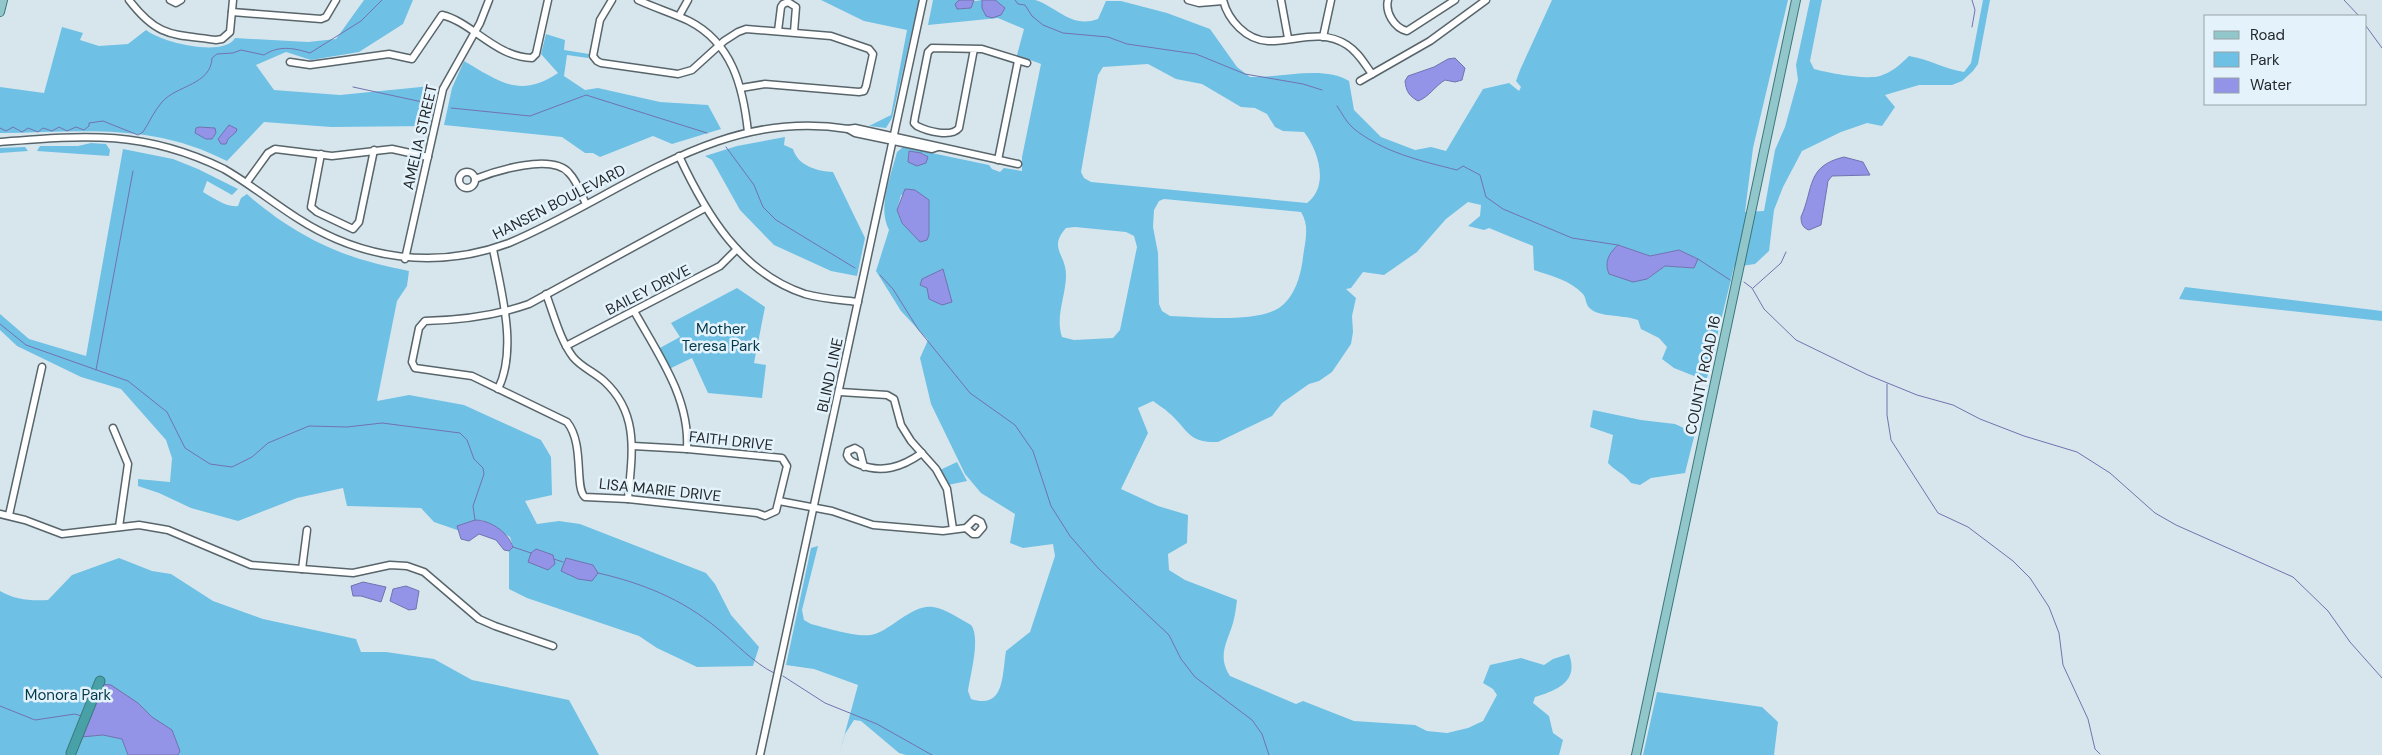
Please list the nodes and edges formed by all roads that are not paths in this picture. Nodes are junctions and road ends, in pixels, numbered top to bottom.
1 (2, 0) edge
2 (129, 0) edge
3 (170, 0) edge
4 (181, 0) edge
5 (233, 0) edge
6 (336, 0) edge
7 (489, 0) edge
8 (548, 0) edge
9 (612, 0) edge
10 (638, 0) edge
11 (688, 0) edge
12 (923, 0) edge
13 (1188, 0) edge
14 (1281, 0) edge
15 (1331, 0) edge
16 (1388, 0) edge
17 (1455, 0) edge
18 (1486, 0) edge
19 (1796, 0) edge
20 (1223, 1) edge
21 (0, 11) edge
22 (232, 12) junction
23 (679, 16) junction
24 (778, 31) junction
25 (474, 32) junction
26 (794, 32) junction
27 (1323, 36) junction
28 (1288, 38) junction
29 (720, 44) junction
30 (974, 49) junction
31 (1018, 61) junction
32 (290, 62) dead end
33 (1027, 63) dead end
34 (1372, 74) junction
35 (1360, 81) dead end
36 (741, 88) junction
37 (748, 132) junction
38 (895, 138) junction
39 (0, 142) edge
40 (374, 150) junction
41 (321, 154) junction
42 (428, 156) junction
43 (679, 156) junction
44 (998, 160) junction
45 (1018, 164) dead end
46 (475, 179) dead end
47 (247, 182) junction
48 (586, 204) junction
49 (705, 208) junction
50 (493, 249) junction
51 (738, 250) junction
52 (406, 259) junction
53 (546, 294) junction
54 (858, 302) junction
55 (634, 311) junction
56 (506, 313) junction
57 (566, 346) junction
58 (42, 367) dead end
59 (498, 389) junction
60 (840, 392) junction
61 (113, 428) dead end
62 (633, 446) junction
63 (687, 448) junction
64 (922, 453) junction
65 (864, 467) dead end
66 (628, 498) junction
67 (779, 501) junction
68 (814, 508) junction
69 (0, 514) edge
70 (9, 516) junction
71 (119, 527) junction
72 (966, 528) dead end
73 (953, 529) junction
74 (308, 530) dead end
75 (302, 570) junction
76 (553, 646) dead end
77 (100, 681) dead end
78 (71, 753) dead end
79 (760, 755) edge
80 (1636, 755) edge

1 - 21 main road
2 - 22 street
3 - 4 street
5 - 22 street
6 - 22 street
7 - 25 street, AMELIA STREET
8 - 25 street
9 - 29 street
10 - 23 street
11 - 23 street
12 - 38 street, BLIND LINE
13 - 20 street
14 - 28 street
15 - 27 street
16 - 17 street
18 - 34 street
19 - 80 main road, COUNTY ROAD 16
20 - 28 street
23 - 29 street
24 - 26 street
24 - 26 street
24 - 29 street
25 - 32 street
25 - 42 street, AMELIA STREET
26 - 36 street
27 - 28 street
27 - 34 street
29 - 36 street
30 - 30 street
30 - 31 street
31 - 33 street
31 - 44 street
34 - 35 street
36 - 37 street
37 - 38 street, HANSEN BOULEVARD
37 - 43 street, HANSEN BOULEVARD
38 - 44 street, HANSEN BOULEVARD
38 - 54 street, BLIND LINE
39 - 47 street, HANSEN BOULEVARD
40 - 41 street
40 - 41 street
40 - 42 street
41 - 47 street
42 - 52 street, AMELIA STREET
43 - 48 street, HANSEN BOULEVARD
43 - 49 street
44 - 45 street, HANSEN BOULEVARD
46 - 48 street
47 - 52 street, HANSEN BOULEVARD
48 - 50 street, HANSEN BOULEVARD
49 - 51 street
49 - 53 street, LISA MARIE DRIVE
50 - 52 street, HANSEN BOULEVARD
50 - 56 street
51 - 54 street
51 - 55 street, BAILEY DRIVE
53 - 56 street, LISA MARIE DRIVE
53 - 57 street
54 - 60 street, BLIND LINE
55 - 57 street, BAILEY DRIVE
55 - 63 street
56 - 59 street
56 - 59 street, LISA MARIE DRIVE
57 - 62 street
58 - 70 street
59 - 66 street, LISA MARIE DRIVE
60 - 64 street
60 - 68 street, BLIND LINE
61 - 71 street
62 - 63 street, FAITH DRIVE
62 - 66 street
63 - 67 street, FAITH DRIVE
64 - 65 street
64 - 73 street
66 - 67 street, LISA MARIE DRIVE
67 - 68 street
68 - 73 street
68 - 79 street, BLIND LINE
69 - 70 street
70 - 71 street
71 - 75 street
72 - 73 street
74 - 75 street
75 - 76 street
77 - 78 highway

